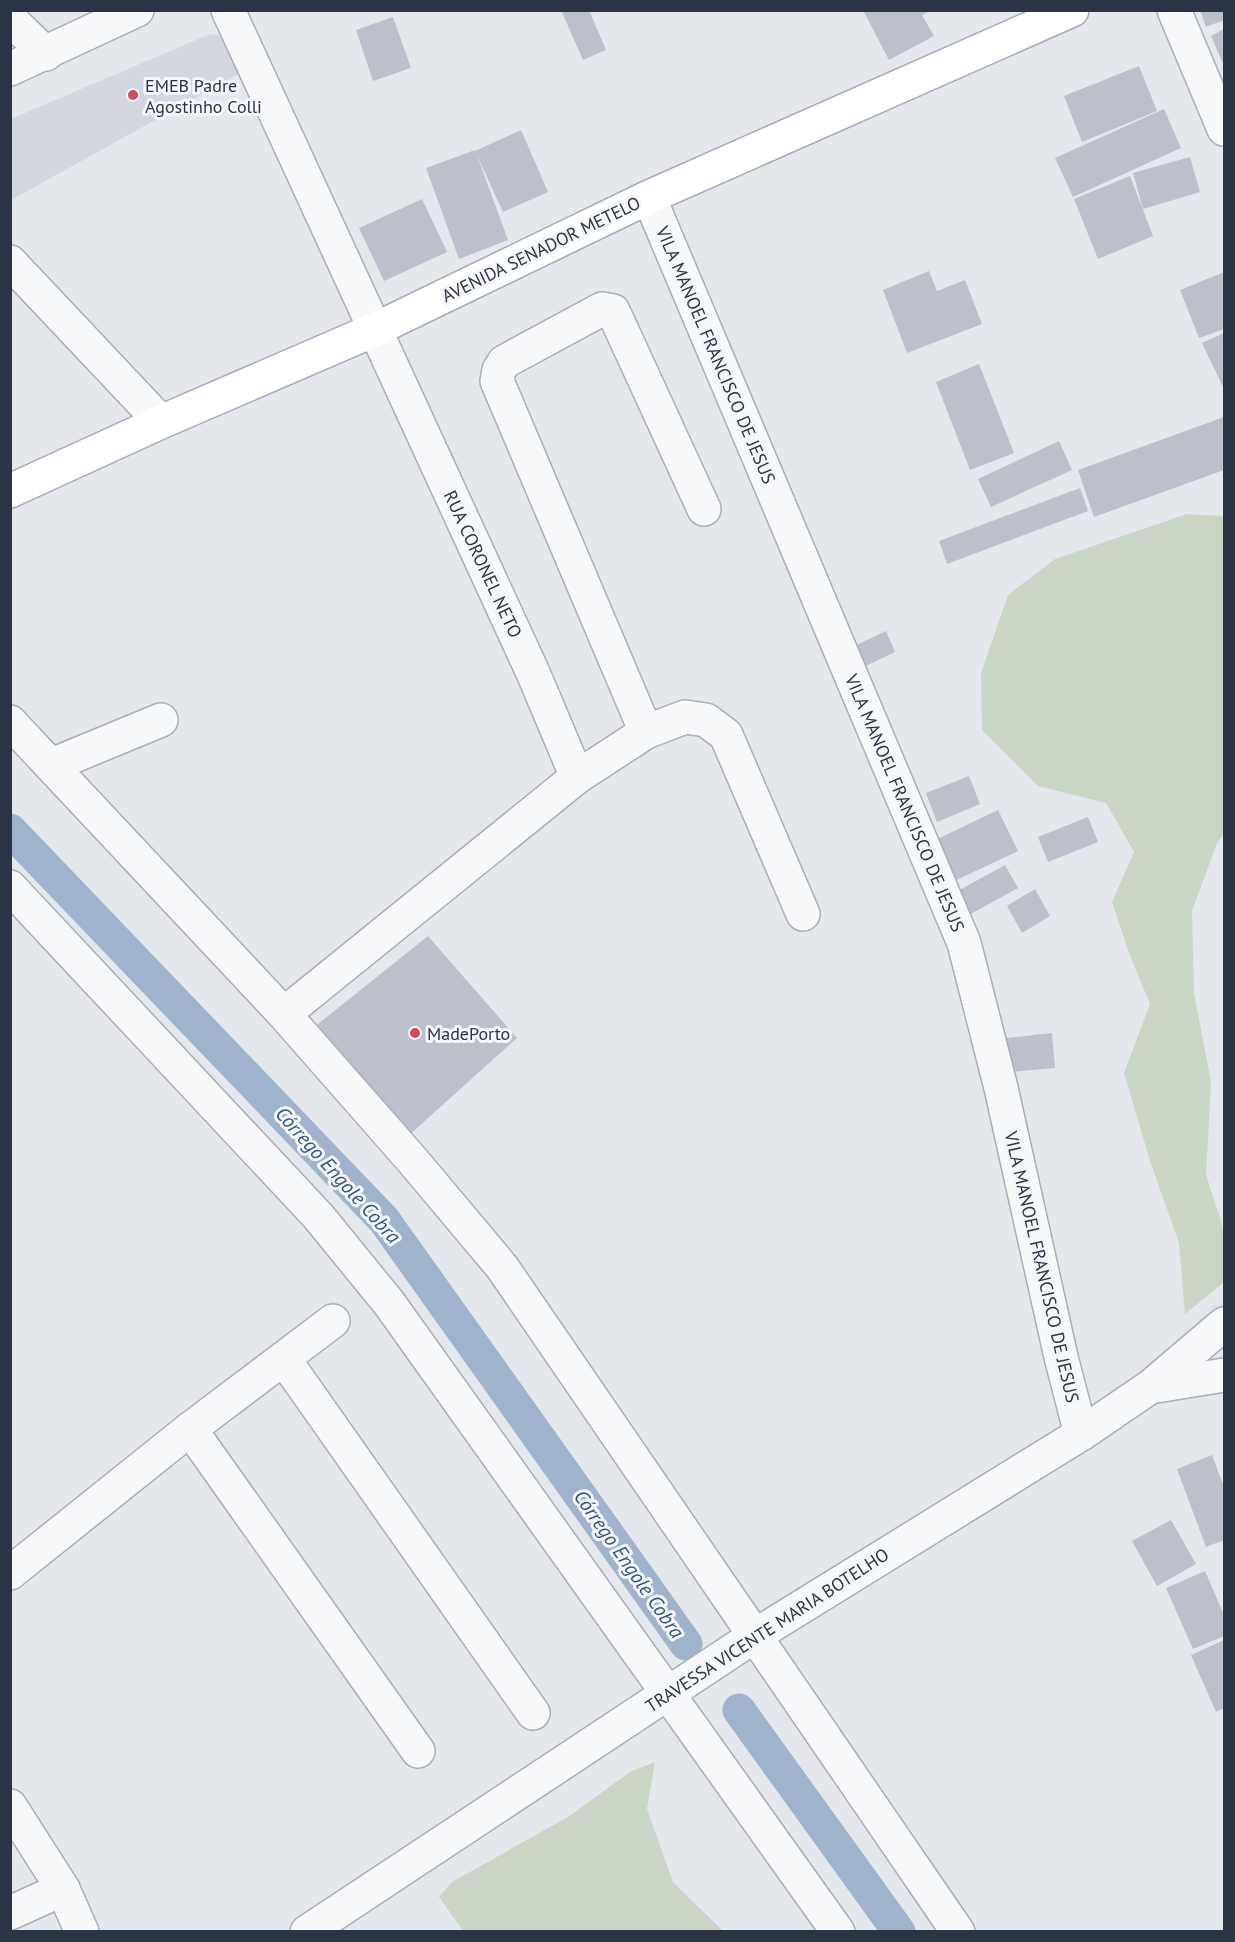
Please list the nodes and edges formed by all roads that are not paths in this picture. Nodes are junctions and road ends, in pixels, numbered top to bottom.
1 (137, 10) edge
2 (228, 10) edge
3 (1072, 10) edge
4 (1174, 10) edge
5 (10, 20) edge
6 (46, 54) junction
7 (10, 69) edge
8 (1224, 129) edge
9 (649, 197) junction
10 (10, 262) edge
11 (374, 330) junction
12 (161, 422) junction
13 (10, 491) edge
14 (704, 509) dead end
15 (161, 720) dead end
16 (10, 722) edge
17 (646, 732) junction
18 (52, 765) junction
19 (577, 777) junction
20 (10, 887) edge
21 (803, 914) dead end
22 (284, 1014) junction
23 (333, 1321) dead end
24 (1224, 1324) edge
25 (284, 1359) junction
26 (1224, 1375) edge
27 (1150, 1387) junction
28 (190, 1429) junction
29 (1081, 1434) junction
30 (10, 1573) edge
31 (756, 1635) junction
32 (668, 1693) junction
33 (533, 1713) dead end
34 (418, 1750) dead end
35 (10, 1806) edge
36 (63, 1889) junction
37 (10, 1913) edge
38 (347, 1920) edge
39 (82, 1932) edge
40 (307, 1932) edge
41 (838, 1932) edge
42 (958, 1932) edge

1 - 6 street
2 - 11 street, RUA CORONEL NETO
3 - 9 main road, AVENIDA SENADOR METELO
4 - 8 street
5 - 6 street
6 - 7 street
9 - 11 main road, AVENIDA SENADOR METELO
9 - 29 street, VILA MANOEL FRANCISCO DE JESUS
10 - 12 street
11 - 12 main road, AVENIDA SENADOR METELO
11 - 19 street, RUA CORONEL NETO
12 - 13 main road, AVENIDA SENADOR METELO
14 - 17 street
15 - 18 street
16 - 18 street
17 - 19 street
17 - 21 street
18 - 22 street
19 - 22 street
20 - 32 street
22 - 31 street
23 - 25 street
24 - 27 street, TRAVESSA VICENTE MARIA BOTELHO
25 - 28 street
25 - 33 street
26 - 27 street
27 - 29 street, TRAVESSA VICENTE MARIA BOTELHO
28 - 30 street
28 - 34 street
29 - 31 street, TRAVESSA VICENTE MARIA BOTELHO
31 - 32 street, TRAVESSA VICENTE MARIA BOTELHO
31 - 42 street
32 - 38 street, TRAVESSA VICENTE MARIA BOTELHO
32 - 41 street
35 - 36 street
36 - 37 street
36 - 39 street
38 - 40 street, TRAVESSA VICENTE MARIA BOTELHO

